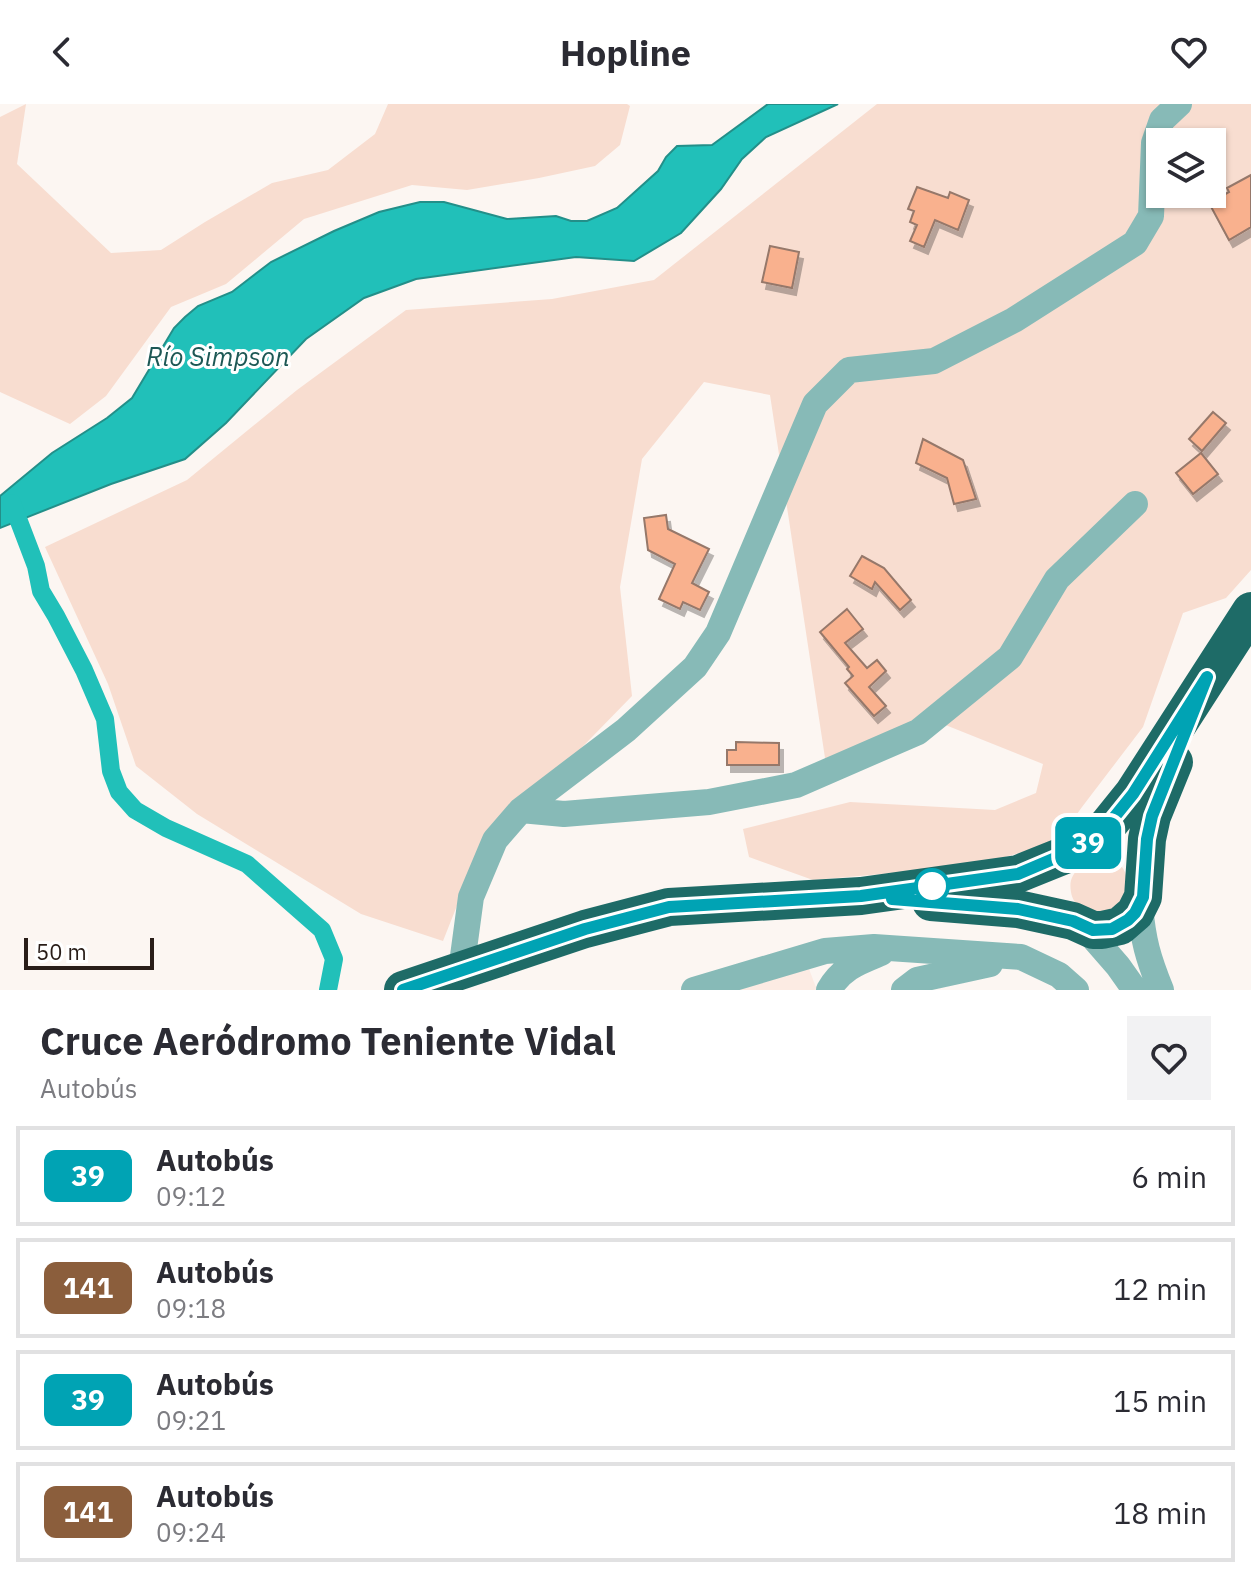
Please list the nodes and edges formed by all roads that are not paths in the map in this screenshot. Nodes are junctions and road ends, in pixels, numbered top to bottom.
1 (1179, 104) edge
2 (1135, 504) dead end
3 (1251, 611) edge
4 (1207, 677) junction
5 (521, 810) junction
6 (1080, 848) junction
7 (1141, 892) junction
8 (861, 896) junction
9 (1078, 924) junction
10 (892, 949) junction
11 (1021, 957) junction
12 (461, 971) junction
13 (403, 990) edge
14 (694, 990) edge
15 (829, 990) edge
16 (904, 990) edge
17 (1076, 990) edge
18 (1135, 990) edge
19 (1161, 990) edge

1 - 5 street
2 - 5 street
3 - 4 highway
4 - 6 highway
4 - 7 highway
5 - 12 street
6 - 7 highway
6 - 8 highway
6 - 9 highway
7 - 9 highway
7 - 19 street
8 - 9 highway
8 - 12 highway
9 - 18 street
10 - 11 street
10 - 14 street
10 - 15 street
11 - 16 street
11 - 17 street
12 - 13 highway

